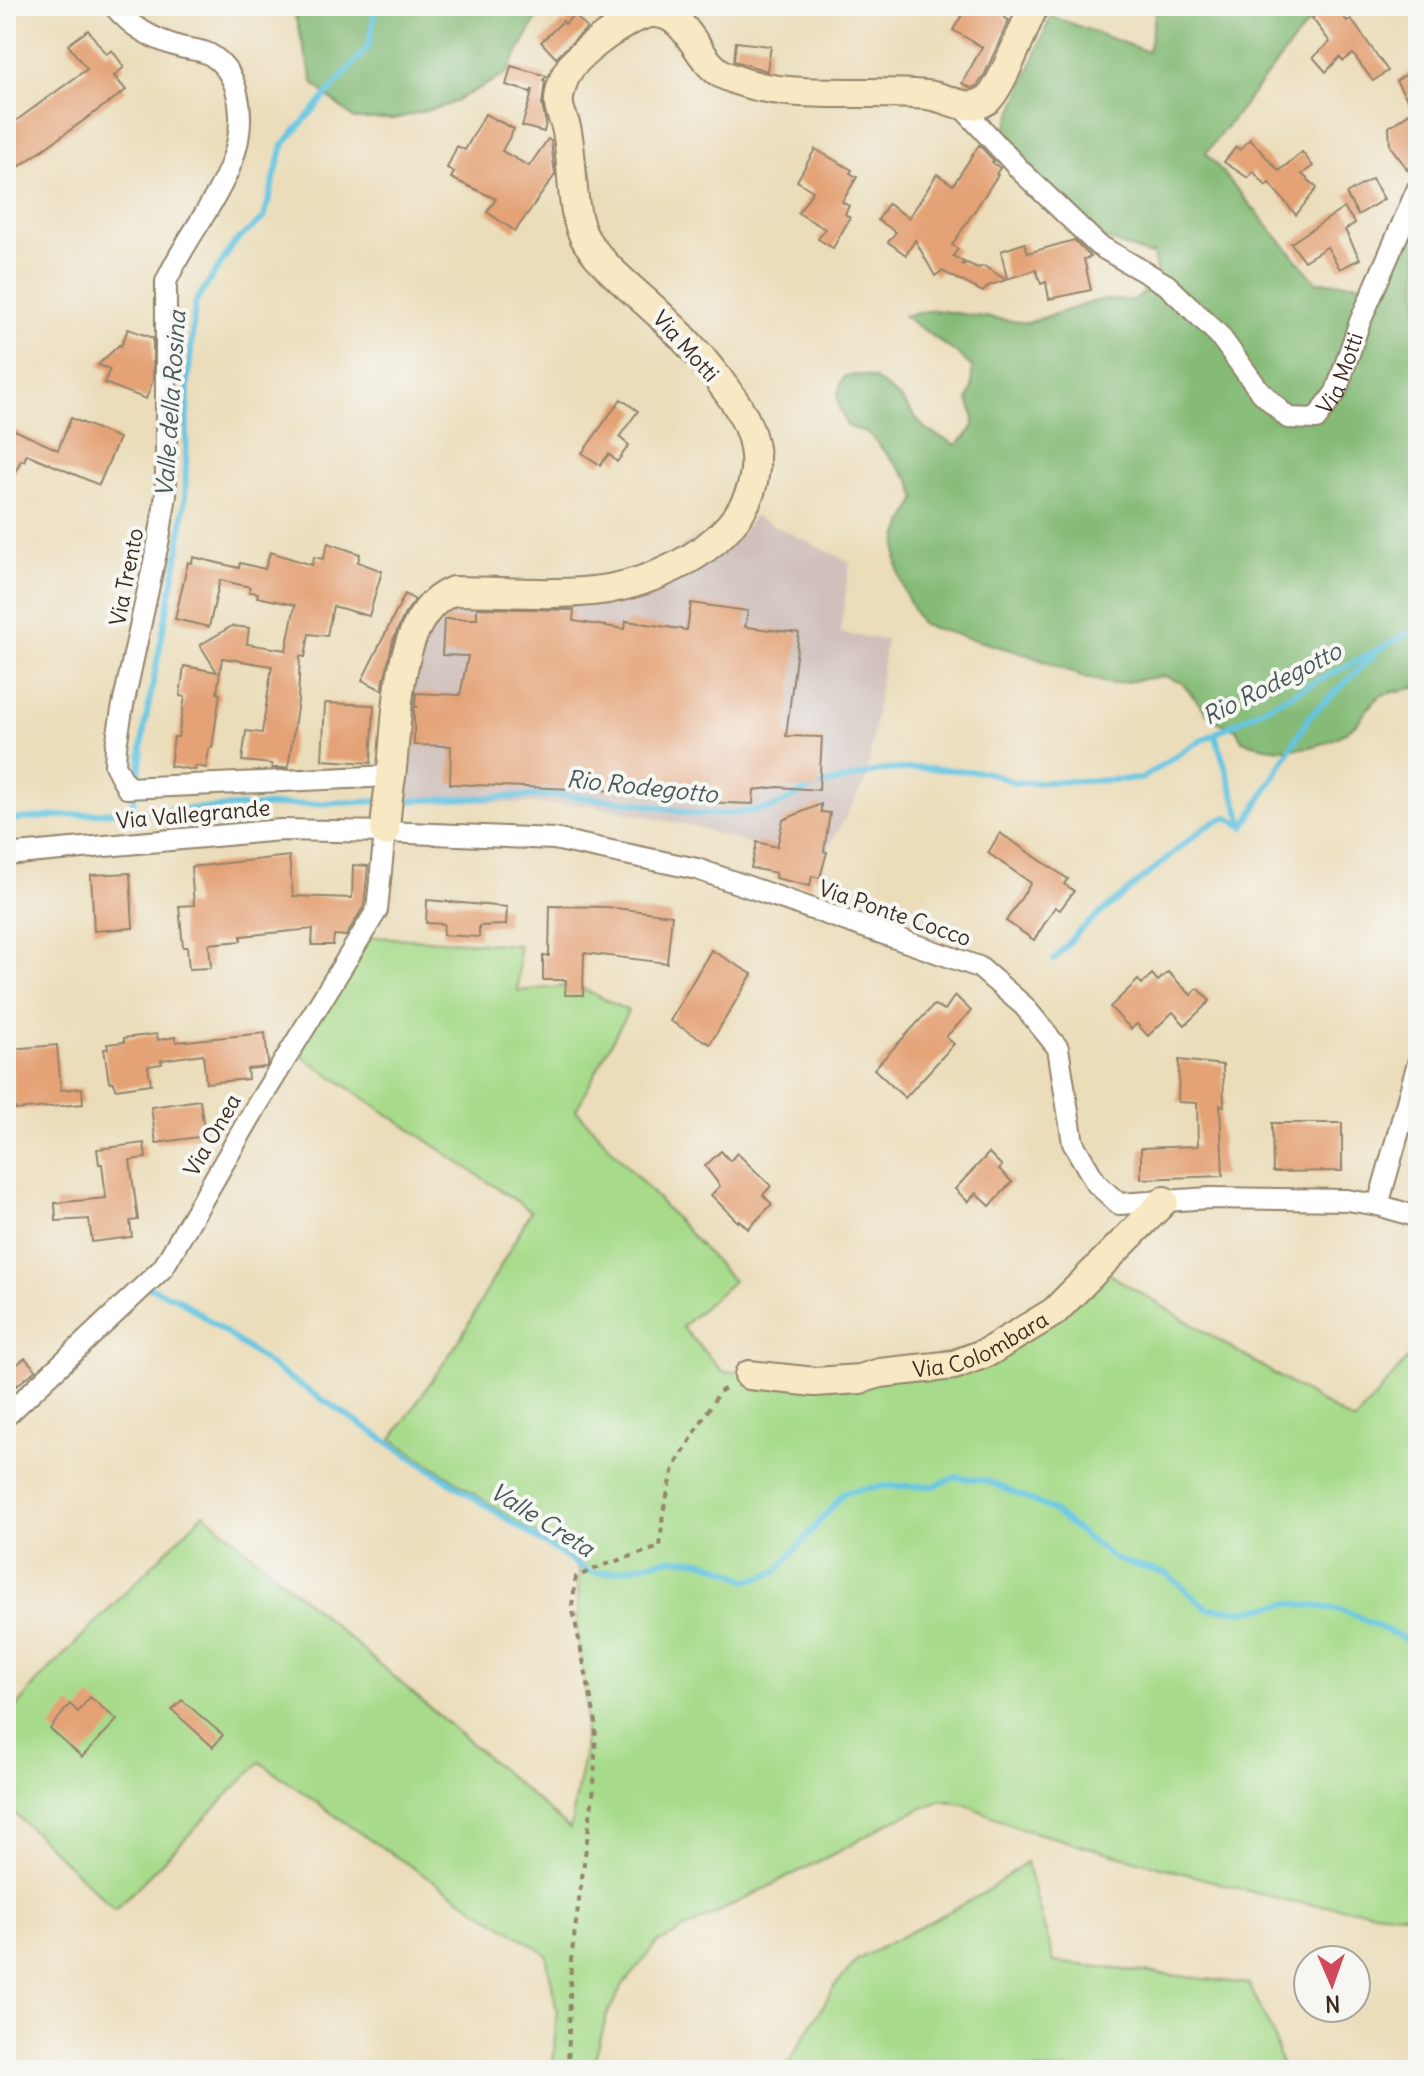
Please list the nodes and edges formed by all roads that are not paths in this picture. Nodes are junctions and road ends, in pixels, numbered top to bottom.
1 (114, 6) edge
2 (1034, 6) edge
3 (961, 106) junction
4 (1417, 190) edge
5 (390, 781) junction
6 (385, 824) junction
7 (6, 855) edge
8 (1418, 1063) edge
9 (1164, 1201) junction
10 (1378, 1205) junction
11 (1418, 1217) edge
12 (749, 1375) road end
13 (6, 1416) edge

1 - 5 street, Via Trento
2 - 3 street
3 - 4 street, Via Motti
3 - 5 street, Via Motti
5 - 6 street, Via Motti
6 - 7 street, Via Vallegrande
6 - 9 street, Via Ponte Cocco
6 - 13 street, Via Onea
8 - 10 street
9 - 10 street, Via Ponte Cocco
9 - 12 street, Via Colombara
10 - 11 street, Via Ponte Cocco

